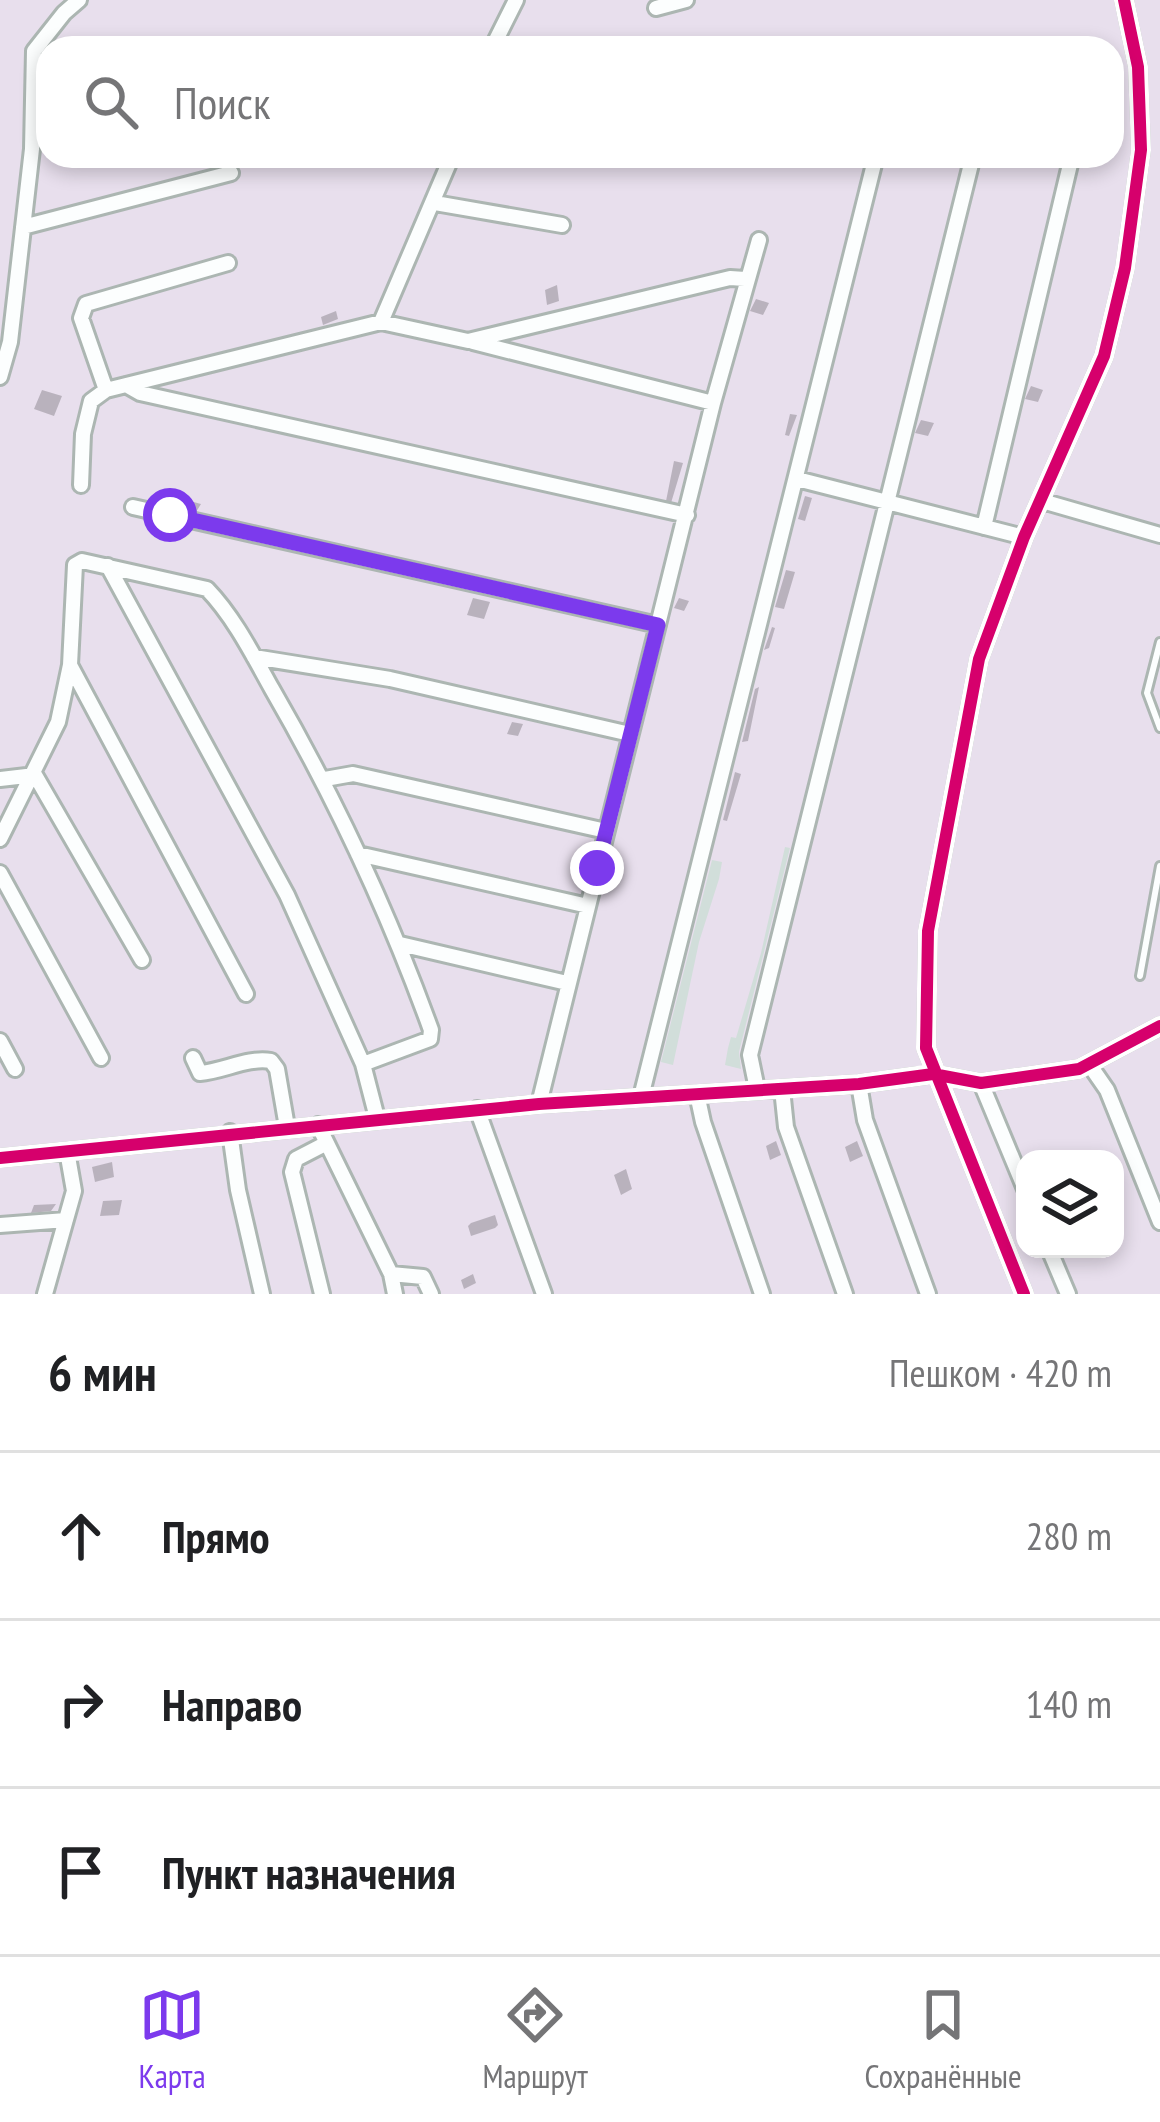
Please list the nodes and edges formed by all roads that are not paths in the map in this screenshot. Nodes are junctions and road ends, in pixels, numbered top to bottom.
1 (79, 0) edge
2 (516, 0) edge
3 (686, 0) edge
4 (1124, 0) edge
5 (656, 8) dead end
6 (47, 36) edge
7 (498, 36) edge
8 (36, 49) edge
9 (448, 168) edge
10 (873, 168) edge
11 (971, 168) edge
12 (1069, 168) edge
13 (231, 173) dead end
14 (435, 203) junction
15 (562, 225) dead end
16 (23, 227) junction
17 (759, 240) dead end
18 (228, 263) dead end
19 (745, 279) junction
20 (381, 322) junction
21 (468, 341) junction
22 (0, 377) edge
23 (126, 386) junction
24 (106, 390) junction
25 (713, 403) junction
26 (797, 479) junction
27 (81, 485) dead end
28 (1042, 501) junction
29 (888, 504) junction
30 (133, 507) dead end
31 (687, 515) junction
32 (984, 526) junction
33 (1160, 535) edge
34 (1024, 537) junction
35 (108, 566) junction
36 (658, 625) junction
37 (1160, 642) edge
38 (254, 657) junction
39 (70, 665) junction
40 (1160, 728) edge
41 (630, 734) junction
42 (34, 775) junction
43 (0, 778) edge
44 (325, 779) junction
45 (606, 831) junction
46 (0, 839) edge
47 (358, 854) junction
48 (1160, 866) edge
49 (0, 873) edge
50 (588, 906) junction
51 (400, 944) junction
52 (142, 960) dead end
53 (1140, 976) dead end
54 (567, 983) junction
55 (246, 994) dead end
56 (1160, 1026) edge
57 (0, 1041) edge
58 (100, 1058) dead end
59 (193, 1058) dead end
60 (363, 1064) junction
61 (1089, 1064) junction
62 (15, 1069) dead end
63 (933, 1075) junction
64 (982, 1083) junction
65 (859, 1084) junction
66 (757, 1089) junction
67 (782, 1089) junction
68 (697, 1094) junction
69 (641, 1097) junction
70 (538, 1103) junction
71 (477, 1109) junction
72 (377, 1118) junction
73 (318, 1125) junction
74 (287, 1127) junction
75 (230, 1132) junction
76 (325, 1144) junction
77 (68, 1151) junction
78 (0, 1159) edge
79 (1016, 1167) edge
80 (66, 1220) junction
81 (1160, 1222) edge
82 (0, 1225) edge
83 (1053, 1258) edge
84 (391, 1274) junction
85 (46, 1294) edge
86 (262, 1294) edge
87 (322, 1294) edge
88 (395, 1294) edge
89 (431, 1294) edge
90 (544, 1294) edge
91 (762, 1294) edge
92 (845, 1294) edge
93 (928, 1294) edge
94 (1024, 1294) edge
95 (1068, 1294) edge

1 - 6 street
2 - 7 street
3 - 5 street
4 - 28 street
8 - 16 street
9 - 14 street
10 - 26 street
11 - 29 street
12 - 32 street
13 - 16 street
14 - 15 street
14 - 20 street
16 - 22 street
17 - 19 street
18 - 24 street
19 - 21 street
19 - 25 street
20 - 21 street
20 - 23 street
21 - 25 street
23 - 24 street
23 - 31 street
24 - 27 street
25 - 31 street
26 - 29 street
26 - 69 street
28 - 33 street
28 - 34 street
29 - 32 street
29 - 66 street
30 - 36 street
31 - 36 street
32 - 34 street
34 - 63 street
35 - 38 street
35 - 39 street
35 - 60 street
36 - 41 street
37 - 40 lane
38 - 41 street
38 - 44 street
39 - 42 street
39 - 55 street
41 - 45 street
42 - 43 street
42 - 46 street
42 - 52 street
44 - 45 street
44 - 47 street
45 - 50 street
47 - 50 street
47 - 51 street
48 - 53 lane
49 - 58 street
50 - 54 street
51 - 54 street
51 - 60 street
54 - 70 street
56 - 61 street
57 - 62 street
59 - 74 street
60 - 72 street
61 - 64 street
61 - 81 street
63 - 64 street
63 - 65 street
63 - 94 street
64 - 79 street
65 - 67 street
65 - 93 street
66 - 67 street
66 - 68 street
67 - 92 street
68 - 69 street
68 - 91 street
69 - 70 street
70 - 71 street
71 - 72 street
71 - 90 street
72 - 73 street
73 - 74 street
73 - 76 street
74 - 75 street
75 - 77 street
75 - 86 street
76 - 84 street
76 - 87 street
77 - 78 street
77 - 80 street
80 - 82 street
80 - 85 street
83 - 95 street
84 - 88 street
84 - 89 street

